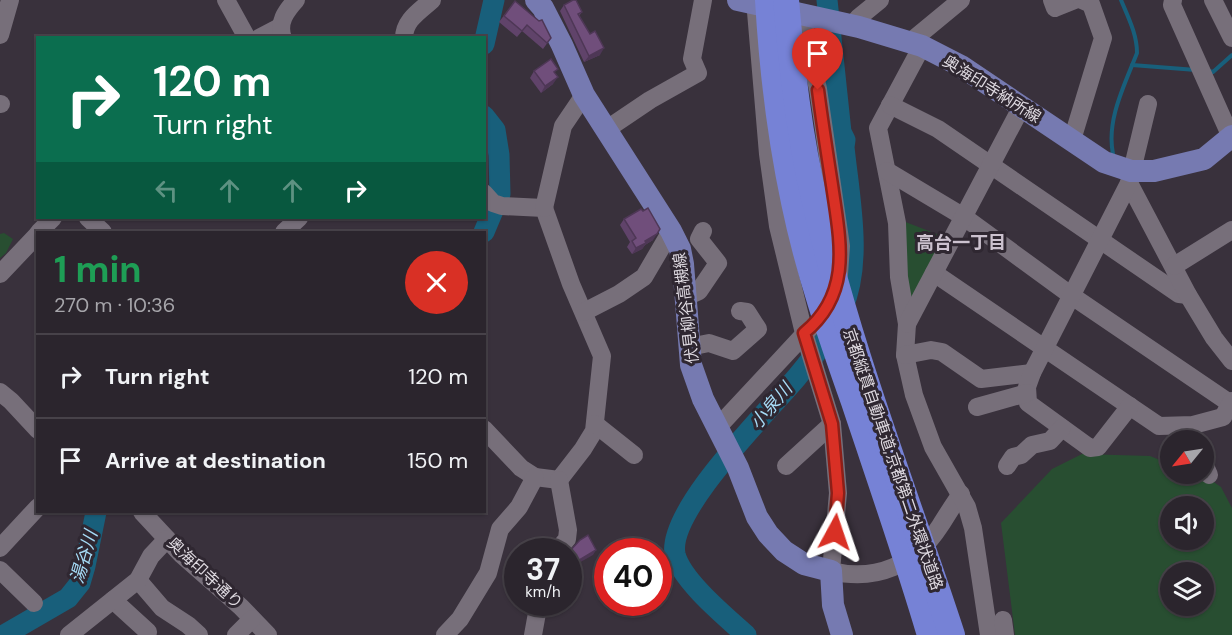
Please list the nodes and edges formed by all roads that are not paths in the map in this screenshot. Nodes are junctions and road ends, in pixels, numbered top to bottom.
1 (10, 0) edge
2 (226, 0) edge
3 (295, 0) edge
4 (432, 0) edge
5 (703, 0) edge
6 (880, 0) edge
7 (961, 0) edge
8 (1052, 0) edge
9 (1075, 0) edge
10 (1082, 0) edge
11 (1213, 0) edge
12 (754, 1) edge
13 (1171, 2) edge
14 (546, 3) edge
15 (799, 11) edge
16 (855, 17) edge
17 (282, 32) edge
18 (0, 35) edge
19 (246, 36) edge
20 (267, 36) edge
21 (404, 36) edge
22 (1232, 38) edge
23 (915, 45) junction
24 (584, 95) junction
25 (1148, 104) dead end
26 (890, 105) junction
27 (1022, 106) junction
28 (607, 129) junction
29 (1231, 137) edge
30 (1072, 140) junction
31 (991, 165) junction
32 (887, 171) junction
33 (1130, 177) junction
34 (493, 201) edge
35 (544, 208) junction
36 (964, 217) junction
37 (51, 219) edge
38 (89, 219) edge
39 (298, 219) edge
40 (1232, 230) edge
41 (40, 231) edge
42 (102, 231) edge
43 (285, 231) edge
44 (671, 231) junction
45 (703, 231) dead end
46 (36, 235) edge
47 (1100, 240) junction
48 (1174, 266) junction
49 (934, 273) junction
50 (0, 274) edge
51 (1188, 295) junction
52 (1072, 296) junction
53 (686, 297) junction
54 (740, 311) dead end
55 (584, 312) junction
56 (907, 324) junction
57 (804, 336) junction
58 (689, 346) junction
59 (1044, 348) junction
60 (905, 355) junction
61 (1230, 358) edge
62 (1032, 373) junction
63 (0, 392) edge
64 (1028, 393) junction
65 (1130, 406) junction
66 (977, 407) dead end
67 (1229, 413) edge
68 (595, 424) junction
69 (832, 424) junction
70 (36, 427) edge
71 (1062, 428) junction
72 (717, 429) junction
73 (1179, 430) edge
74 (1199, 430) edge
75 (486, 431) edge
76 (634, 455) dead end
77 (786, 466) dead end
78 (1007, 466) dead end
79 (535, 477) junction
80 (559, 480) junction
81 (961, 495) junction
82 (36, 509) edge
83 (143, 513) edge
84 (567, 538) edge
85 (168, 539) junction
86 (0, 548) edge
87 (920, 568) junction
88 (0, 570) edge
89 (831, 571) junction
90 (138, 580) junction
91 (113, 600) junction
92 (33, 603) dead end
93 (536, 616) edge
94 (252, 619) junction
95 (140, 628) dead end
96 (69, 635) edge
97 (199, 635) edge
98 (236, 635) edge
99 (268, 635) edge
100 (445, 635) edge
101 (533, 635) edge
102 (842, 635) edge
103 (930, 635) edge
104 (952, 635) edge
105 (989, 635) edge

1 - 18 street
2 - 19 street
3 - 17 street
4 - 21 street
5 - 28 street
6 - 16 street
7 - 23 street
8 - 9 street
10 - 30 street
11 - 22 street
12 - 15 main road, 奥海印寺納所線
12 - 57 street
12 - 87 highway, 京都縦貫自動車道;京都第二外環状道路
13 - 29 street
14 - 24 main road, 伏見柳谷高槻線
15 - 16 main road, 奥海印寺納所線
15 - 57 street
15 - 87 highway, 京都縦貫自動車道;京都第二外環状道路
16 - 23 main road, 奥海印寺納所線
17 - 20 street
23 - 26 street
23 - 27 main road, 奥海印寺納所線
24 - 28 main road, 伏見柳谷高槻線
24 - 35 street
25 - 33 street
26 - 31 street
26 - 32 street
27 - 30 main road, 奥海印寺納所線
27 - 31 street
28 - 44 main road, 伏見柳谷高槻線
29 - 33 main road, 奥海印寺納所線
30 - 33 main road, 奥海印寺納所線
31 - 36 street
31 - 47 street
32 - 36 street
32 - 56 street
33 - 47 street
33 - 48 street
34 - 35 street
35 - 55 street
36 - 49 street
36 - 52 street
37 - 41 street
38 - 42 street
39 - 43 street
40 - 48 street
44 - 53 main road, 伏見柳谷高槻線
44 - 55 street
45 - 53 street
46 - 50 street
47 - 51 street
47 - 52 street
48 - 51 street
49 - 56 street
49 - 59 street
51 - 61 street
52 - 59 street
52 - 67 street
53 - 58 main road, 伏見柳谷高槻線
54 - 58 street
55 - 68 street
56 - 60 street
57 - 69 street
57 - 72 street
58 - 72 main road, 伏見柳谷高槻線
59 - 62 street
59 - 65 street
60 - 62 street
60 - 81 street
62 - 64 street
63 - 70 street
64 - 66 street
64 - 71 street
65 - 71 street
65 - 73 street
67 - 74 street
68 - 76 street
68 - 80 street
69 - 77 street
69 - 89 street
71 - 78 street
72 - 89 main road, 伏見柳谷高槻線
75 - 79 street
79 - 80 street
79 - 100 street
80 - 84 street
81 - 89 street
81 - 105 street
82 - 86 street
83 - 85 street, 奥海印寺通り
85 - 90 street
85 - 94 street, 奥海印寺通り
87 - 103 highway, 京都縦貫自動車道;京都第二外環状道路
87 - 104 highway, 京都縦貫自動車道;京都第二外環状道路
88 - 92 street
89 - 102 main road
90 - 91 street
90 - 97 street
91 - 95 street
91 - 96 street
93 - 101 street
94 - 98 street
94 - 99 street, 奥海印寺通り

